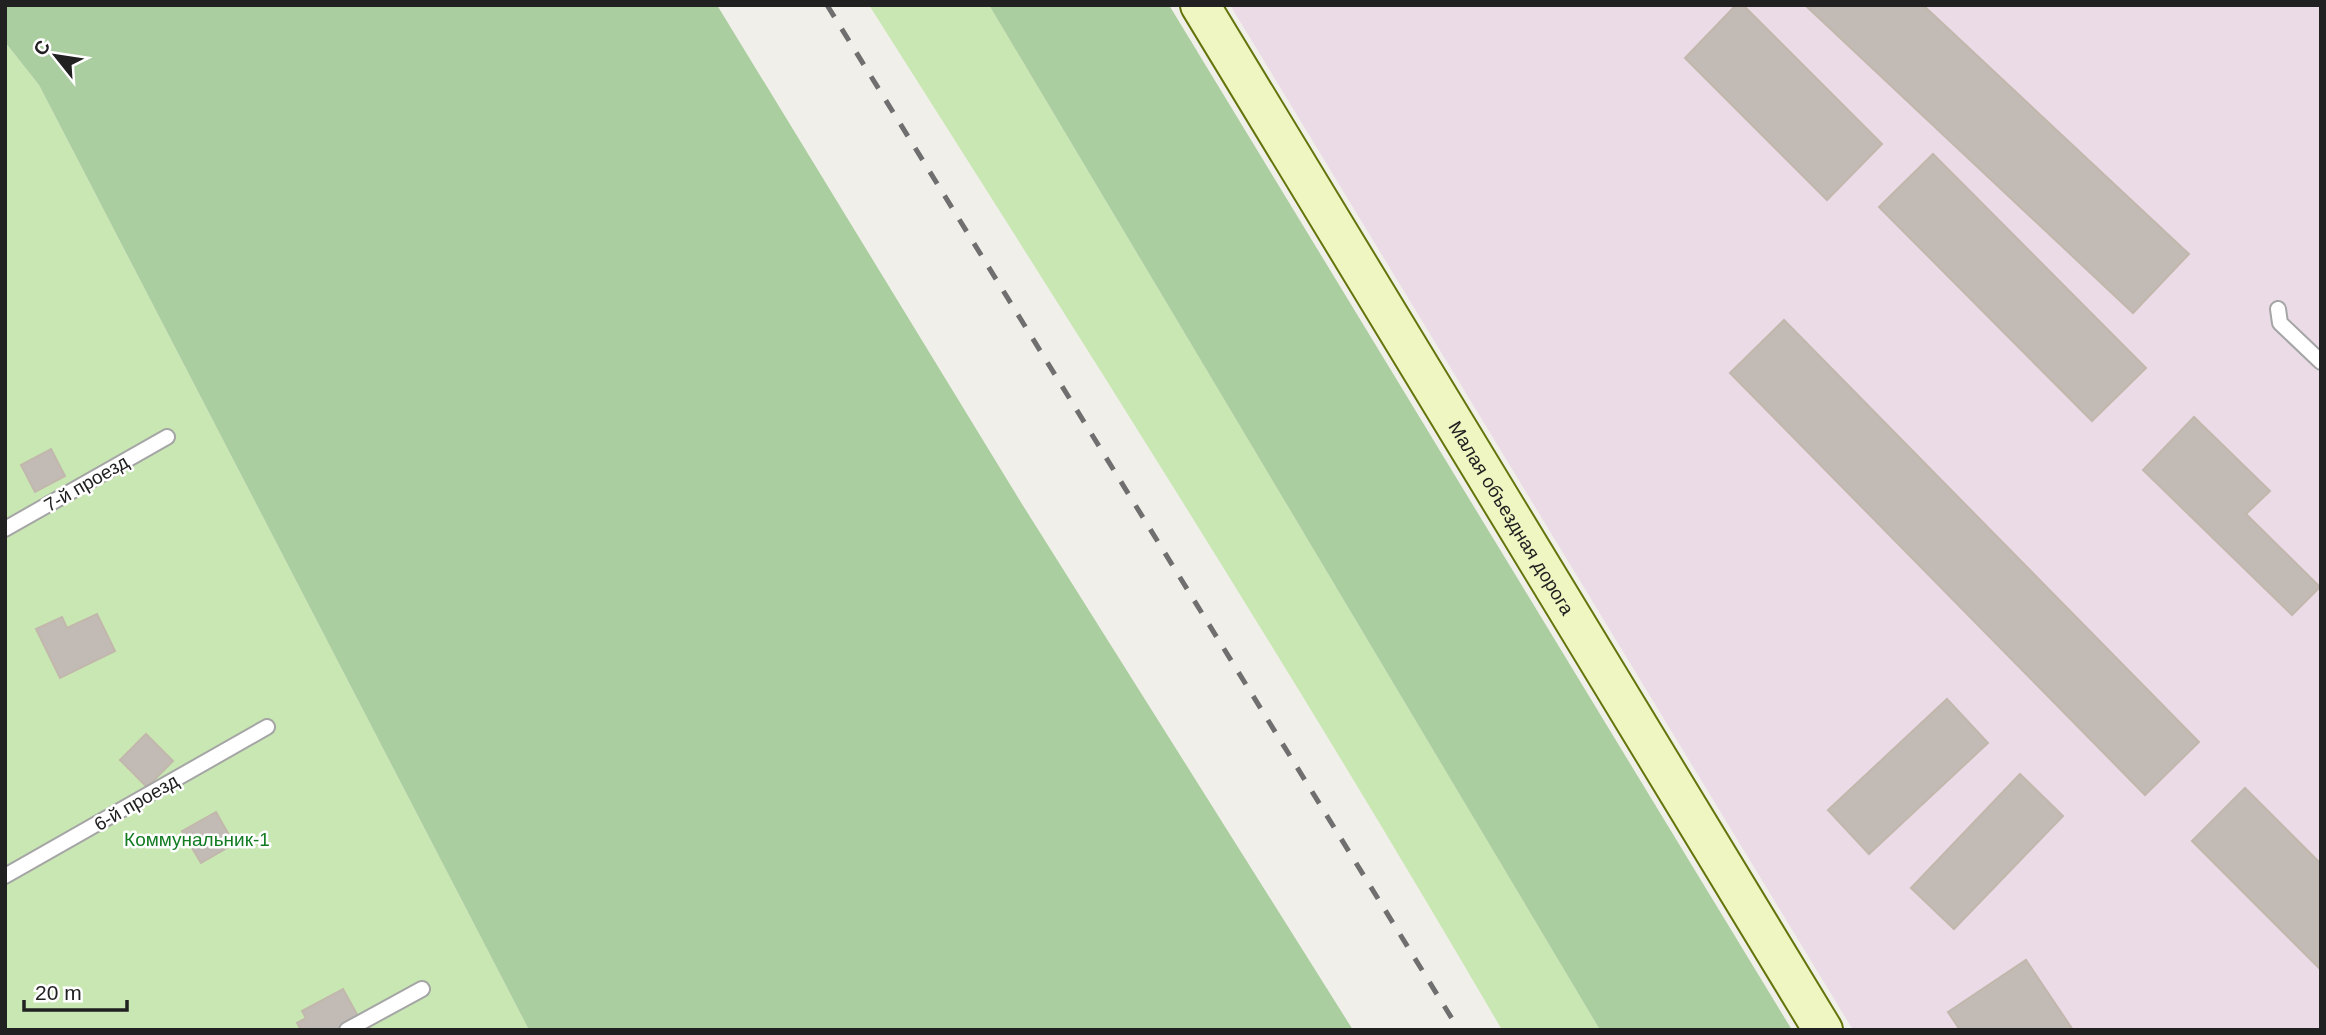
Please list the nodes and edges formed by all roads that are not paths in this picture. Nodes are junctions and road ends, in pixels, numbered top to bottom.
1 (1200, 5) edge
2 (2278, 309) dead end
3 (2321, 362) edge
4 (167, 437) dead end
5 (5, 529) edge
6 (267, 727) dead end
7 (5, 876) edge
8 (422, 989) dead end
9 (347, 1030) edge
10 (1823, 1030) edge

1 - 10 street, Малая объездная дорога
2 - 3 lane
4 - 5 lane, 7-й проезд
6 - 7 lane, 6-й проезд
8 - 9 lane

